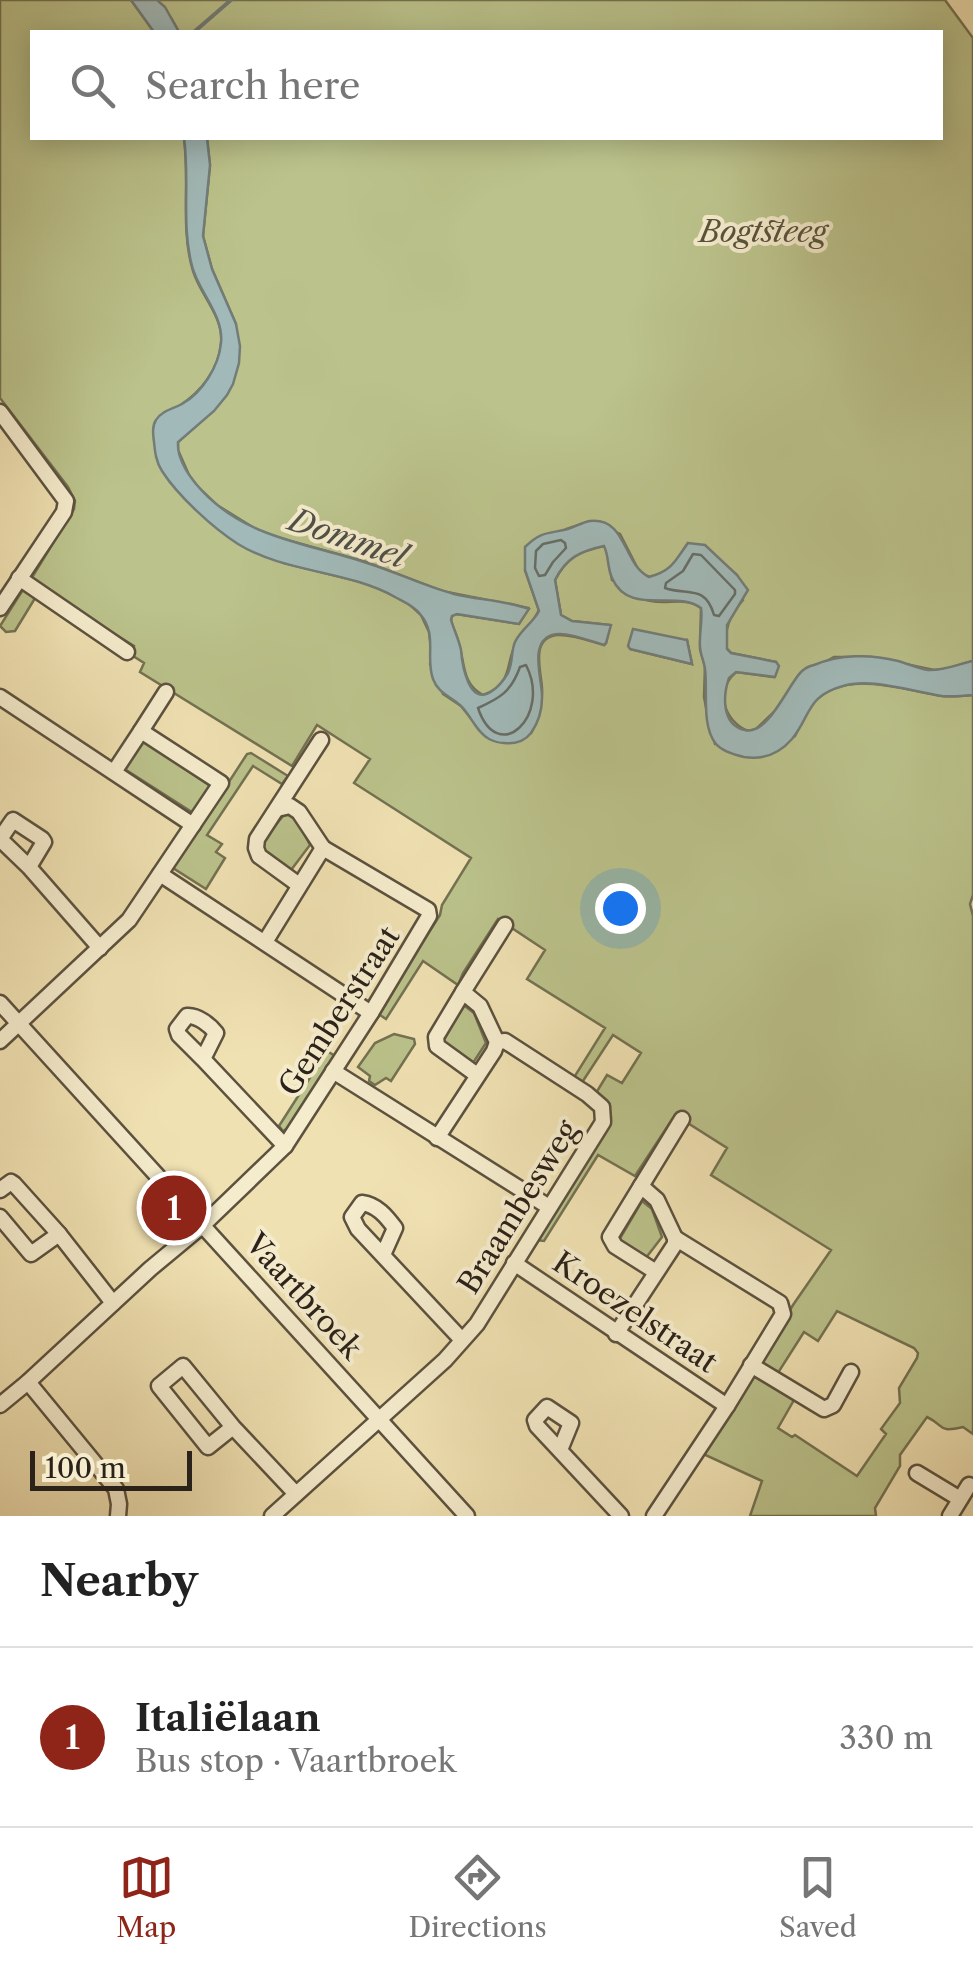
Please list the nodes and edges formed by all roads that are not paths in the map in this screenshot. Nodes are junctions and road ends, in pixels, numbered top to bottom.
1 (3, 423) edge
2 (19, 578) junction
3 (0, 608) edge
4 (127, 652) dead end
5 (166, 692) dead end
6 (0, 696) edge
7 (142, 731) junction
8 (321, 740) dead end
9 (114, 772) junction
10 (277, 809) junction
11 (193, 824) junction
12 (323, 848) junction
13 (30, 867) dead end
14 (160, 874) junction
15 (299, 884) junction
16 (505, 926) dead end
17 (265, 942) junction
18 (100, 948) junction
19 (463, 992) junction
20 (0, 1002) edge
21 (371, 1013) junction
22 (19, 1024) junction
23 (0, 1042) edge
24 (497, 1042) junction
25 (203, 1059) dead end
26 (333, 1071) junction
27 (477, 1075) junction
28 (682, 1119) dead end
29 (437, 1138) junction
30 (284, 1146) junction
31 (641, 1186) junction
32 (0, 1190) edge
33 (548, 1207) junction
34 (0, 1218) edge
35 (202, 1226) junction
36 (59, 1234) junction
37 (675, 1238) junction
38 (382, 1255) dead end
39 (514, 1263) junction
40 (656, 1272) junction
41 (114, 1303) junction
42 (616, 1334) junction
43 (462, 1340) junction
44 (751, 1364) junction
45 (851, 1372) dead end
46 (28, 1382) junction
47 (0, 1405) edge
48 (727, 1406) junction
49 (378, 1419) junction
50 (233, 1427) junction
51 (560, 1450) dead end
52 (917, 1473) dead end
53 (970, 1485) dead end
54 (296, 1494) junction
55 (960, 1499) junction
56 (118, 1516) edge
57 (272, 1516) edge
58 (467, 1516) edge
59 (620, 1516) edge
60 (654, 1516) edge
61 (950, 1516) edge

1 - 2 street
2 - 3 street
2 - 4 street
5 - 7 street
6 - 9 street
7 - 9 street
7 - 11 street
8 - 10 street
9 - 11 street
10 - 12 street, Gemberstraat
10 - 15 street
11 - 14 street
12 - 15 street
12 - 21 street, Gemberstraat
13 - 18 street
14 - 17 street
14 - 18 street
15 - 17 street
16 - 19 street
17 - 21 street
18 - 22 street
19 - 24 street
19 - 27 street
20 - 22 street, Vaartbroek
21 - 26 street, Gemberstraat
22 - 23 street
22 - 35 street, Vaartbroek
24 - 27 street
24 - 33 street, Braambesweg
25 - 30 street
26 - 29 street
26 - 30 street, Gemberstraat
27 - 29 street
28 - 31 street
29 - 33 street
30 - 35 street, Gemberstraat
31 - 37 street
31 - 40 street
32 - 36 street
33 - 39 street, Braambesweg
34 - 36 street
35 - 41 street, Gemberstraat
35 - 49 street, Vaartbroek
36 - 41 street
37 - 40 street
37 - 44 street
38 - 43 street
39 - 42 street, Kroezelstraat
39 - 43 street, Braambesweg
40 - 42 street
41 - 46 street, Gemberstraat
42 - 48 street, Kroezelstraat
43 - 49 street, Braambesweg
44 - 45 street
44 - 48 street
46 - 47 street, Gemberstraat
46 - 56 street
48 - 60 street
49 - 54 street, Braambesweg
49 - 58 street, Vaartbroek
50 - 50 street
50 - 54 street
51 - 59 street
52 - 55 street
53 - 55 street
54 - 57 street, Braambesweg
55 - 61 street

